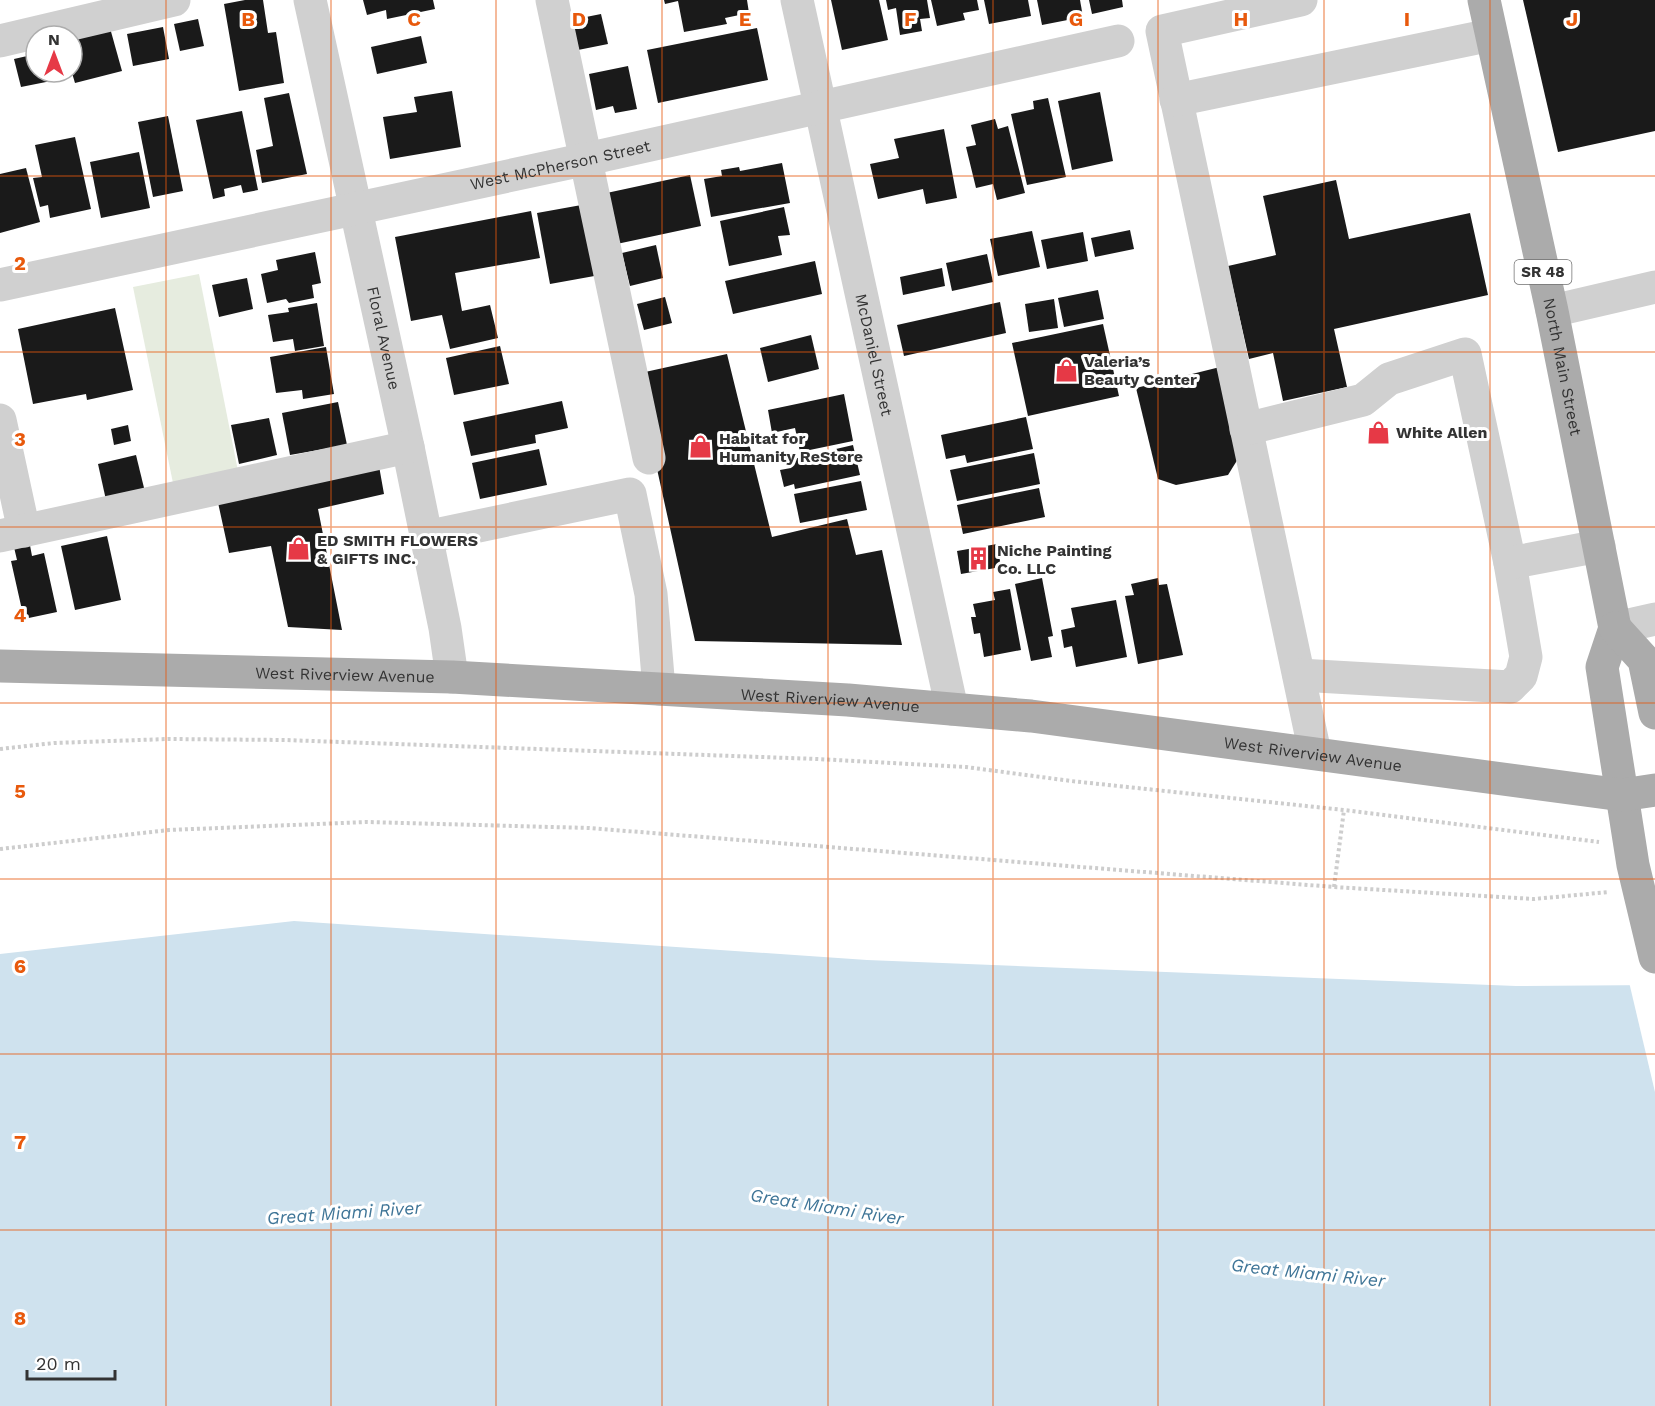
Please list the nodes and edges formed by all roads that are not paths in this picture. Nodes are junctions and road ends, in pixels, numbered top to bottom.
1 (174, 0) edge
2 (310, 0) edge
3 (552, 0) edge
4 (797, 0) edge
5 (1301, 0) edge
6 (1484, 0) edge
7 (1491, 35) junction
8 (0, 41) edge
9 (1118, 41) dead end
10 (1176, 100) junction
11 (820, 108) junction
12 (587, 159) junction
13 (356, 209) junction
14 (0, 285) edge
15 (1655, 287) edge
16 (1552, 311) junction
17 (0, 420) edge
18 (1246, 429) junction
19 (408, 447) junction
20 (649, 458) dead end
21 (12, 534) edge
22 (426, 537) junction
23 (1599, 546) junction
24 (1510, 563) junction
25 (1655, 619) edge
26 (1616, 628) junction
27 (0, 666) edge
28 (1299, 675) junction
29 (452, 677) junction
30 (659, 689) junction
31 (952, 709) junction
32 (1655, 713) edge
33 (1316, 753) junction
34 (1655, 790) edge
35 (1622, 795) junction
36 (1655, 957) edge

1 - 8 street
2 - 13 street, Floral Avenue
3 - 12 street
4 - 11 street, McDaniel Street
5 - 10 street
6 - 7 main road, North Main Street / SR 48
7 - 10 street
7 - 16 main road, North Main Street / SR 48
9 - 11 street, West McPherson Street
10 - 18 street
11 - 12 street, West McPherson Street
11 - 31 street, McDaniel Street
12 - 13 street, West McPherson Street
12 - 20 street
13 - 14 street, West McPherson Street
13 - 19 street, Floral Avenue
15 - 16 street
16 - 23 main road, North Main Street / SR 48
17 - 21 street
18 - 24 street
18 - 28 street
19 - 21 street
19 - 22 street, Floral Avenue
22 - 29 street, Floral Avenue
22 - 30 street
23 - 24 street
23 - 26 main road, North Main Street / SR 48
24 - 28 street
25 - 26 street
26 - 32 main road, North Main Street / SR 48
26 - 35 main road
27 - 29 main road, West Riverview Avenue
28 - 33 street
29 - 30 main road, West Riverview Avenue
30 - 31 main road, West Riverview Avenue
31 - 33 main road, West Riverview Avenue
33 - 35 main road, West Riverview Avenue
34 - 35 main road, West Riverview Avenue
35 - 36 main road

